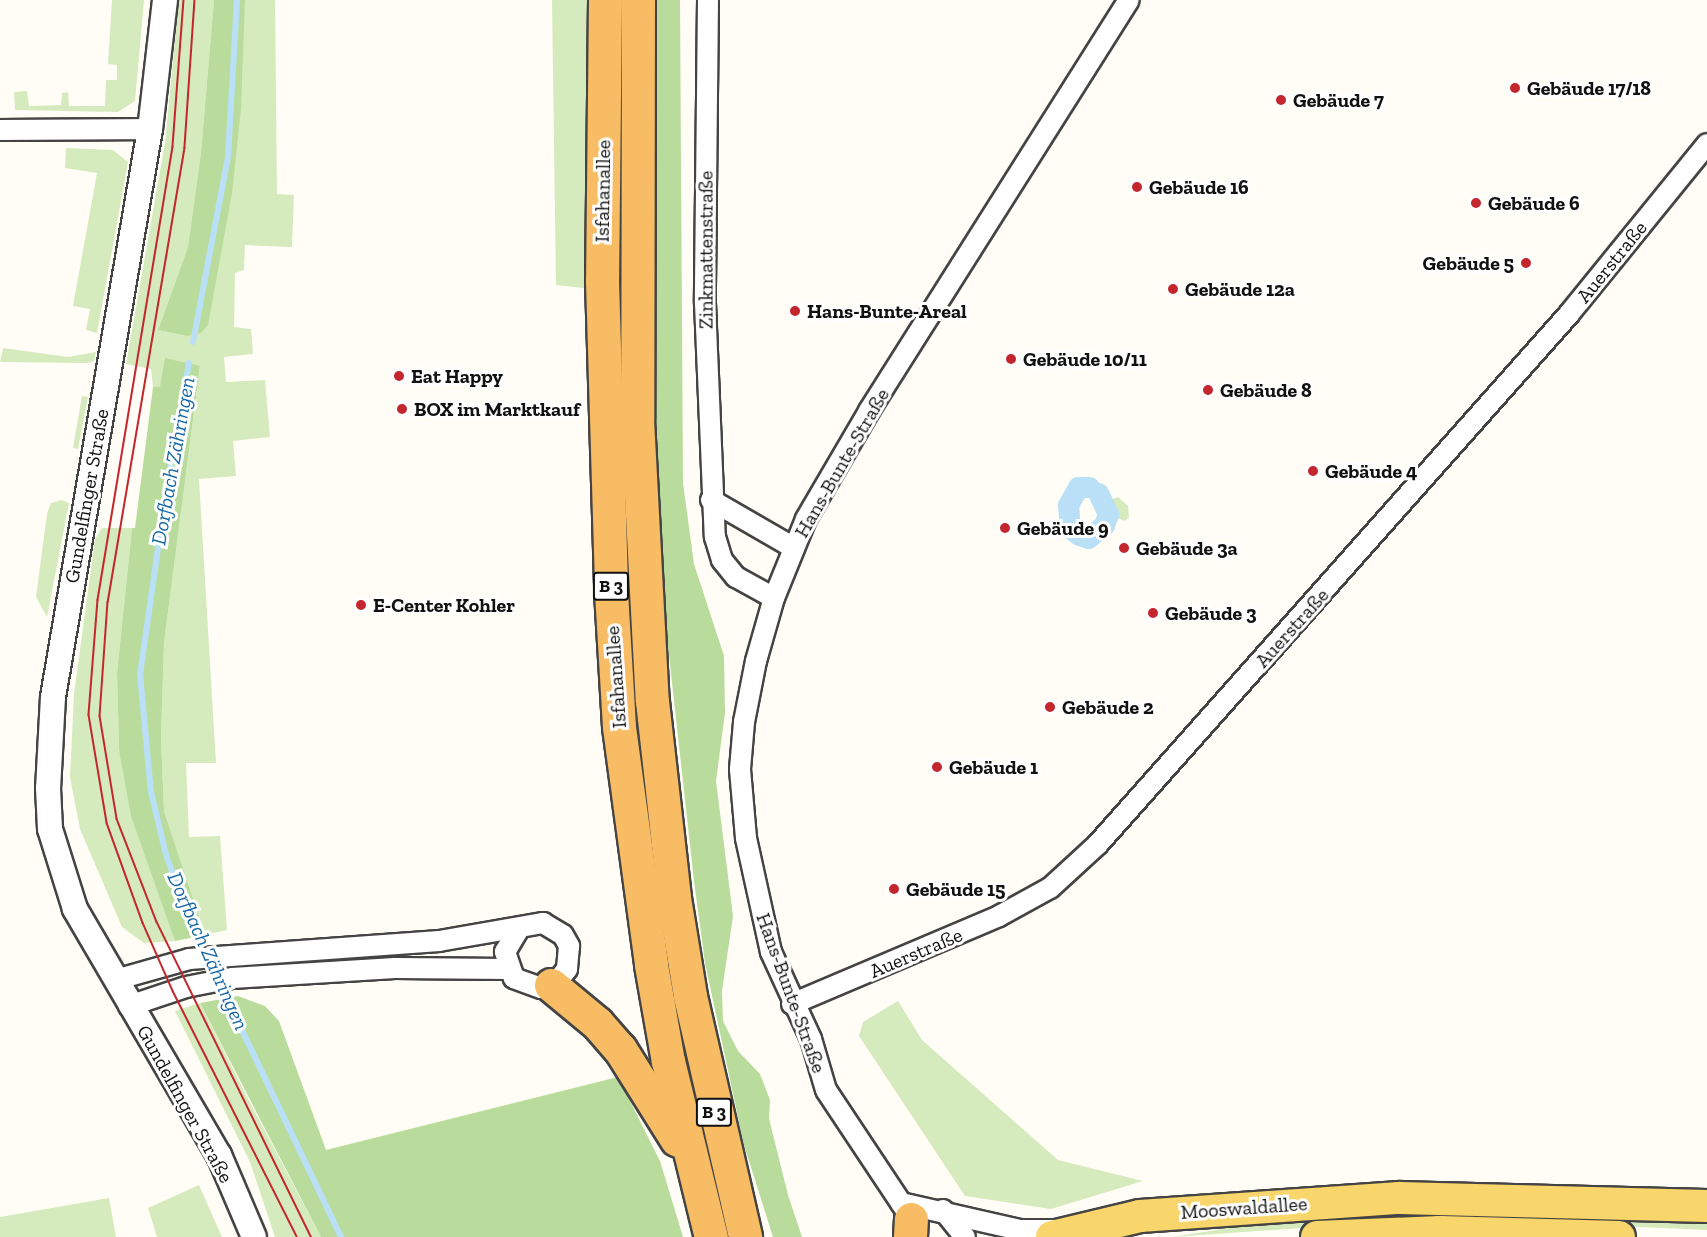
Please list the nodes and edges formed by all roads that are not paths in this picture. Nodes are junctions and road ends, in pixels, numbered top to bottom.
1 (165, 0) edge
2 (605, 0) edge
3 (638, 0) edge
4 (708, 0) edge
5 (1129, 0) edge
6 (150, 129) junction
7 (0, 130) edge
8 (1707, 144) edge
9 (711, 500) junction
10 (794, 548) junction
11 (774, 598) junction
12 (518, 930) junction
13 (508, 969) junction
14 (115, 980) junction
15 (550, 985) junction
16 (792, 1004) junction
17 (129, 1006) junction
18 (692, 1165) junction
19 (1439, 1198) junction
20 (1707, 1206) edge
21 (943, 1210) junction
22 (911, 1224) edge
23 (746, 1233) edge
24 (1061, 1234) edge
25 (1440, 1234) edge
26 (1492, 1235) edge
27 (254, 1237) edge
28 (711, 1237) edge
29 (965, 1237) edge
30 (1317, 1237) edge
31 (1620, 1237) edge

1 - 6 street, Gundelfinger Straße
2 - 18 highway, Isfahanallee / B 3
3 - 23 highway, Isfahanallee / B 3
4 - 9 street, Zinkmattenstraße
5 - 10 street, Hans-Bunte-Straße
6 - 7 street
6 - 14 street, Gundelfinger Straße
8 - 16 street, Auerstraße
9 - 10 street
9 - 11 street, Zinkmattenstraße
10 - 11 street, Hans-Bunte-Straße
11 - 16 street, Hans-Bunte-Straße
12 - 13 street
12 - 14 street
12 - 15 street
13 - 15 street
13 - 17 street, Gundelfinger Straße
14 - 17 street, Gundelfinger Straße
15 - 18 highway
16 - 22 street, Hans-Bunte-Straße
17 - 27 street, Gundelfinger Straße
18 - 28 highway, Isfahanallee / B 3
19 - 20 main road, Mooswaldallee
19 - 24 main road, Mooswaldallee
19 - 25 street
21 - 22 street, Hans-Bunte-Straße
21 - 24 street, Hans-Bunte-Straße
21 - 29 street
25 - 26 main road, Mooswaldallee
25 - 30 main road, Mooswaldallee
26 - 31 main road, Mooswaldallee

